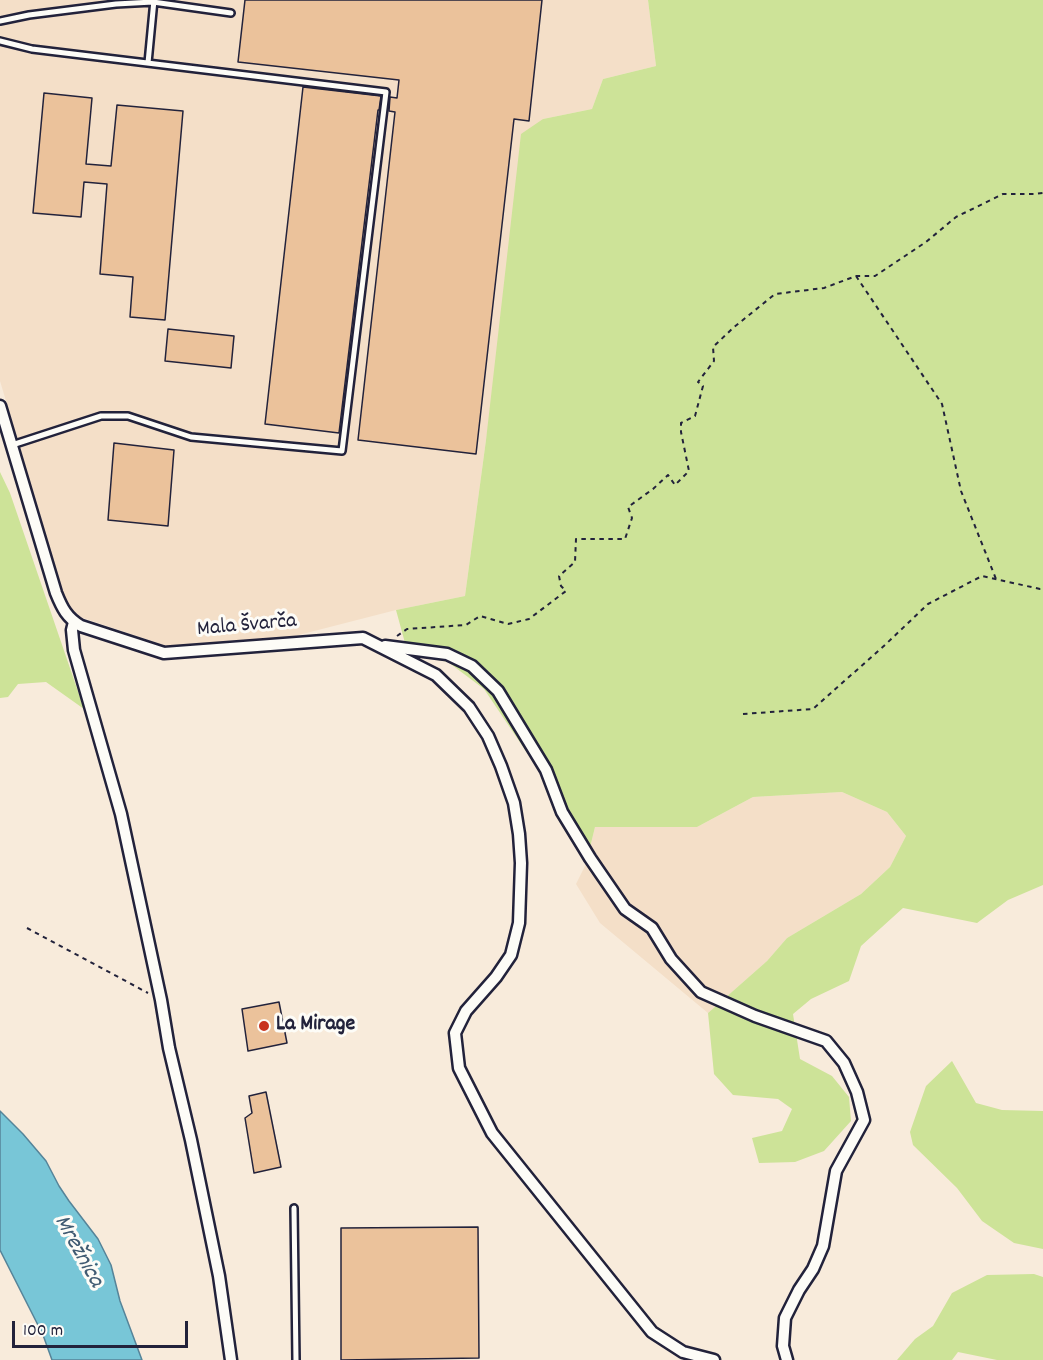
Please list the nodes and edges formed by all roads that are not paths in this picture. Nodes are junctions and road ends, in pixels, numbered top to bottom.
1 (154, 1) edge
2 (231, 14) dead end
3 (0, 21) edge
4 (0, 41) edge
5 (148, 63) junction
6 (0, 406) edge
7 (12, 445) junction
8 (74, 622) junction
9 (381, 646) junction
10 (294, 1208) dead end
11 (231, 1360) edge
12 (296, 1360) edge
13 (714, 1360) edge
14 (787, 1360) edge

1 - 2 lane
1 - 3 lane
1 - 5 lane
4 - 5 lane
5 - 7 lane
6 - 7 street
7 - 8 street
8 - 9 street, Mala Švarča
8 - 11 street
9 - 13 street, Mala Švarča
9 - 14 street
10 - 12 lane

